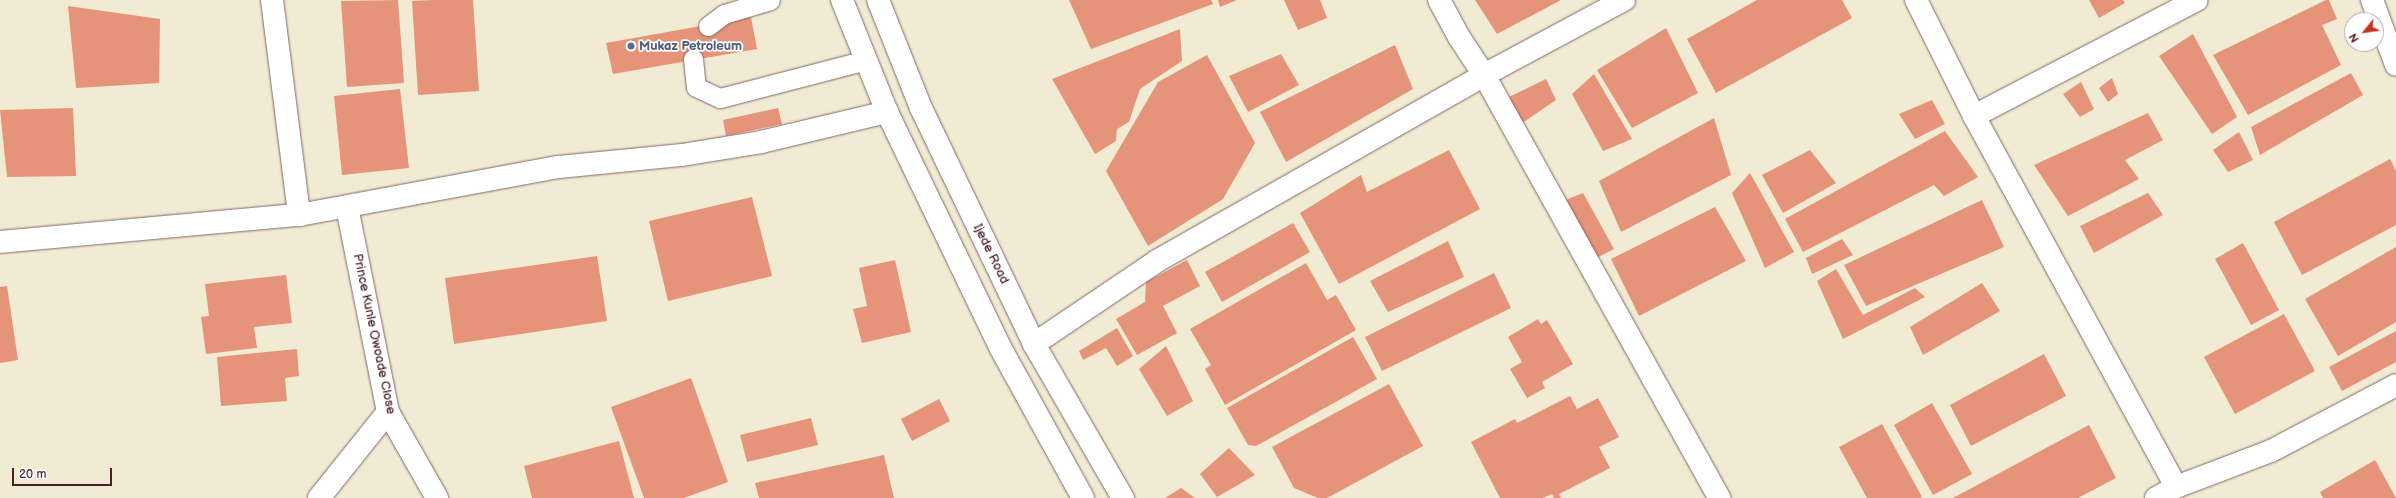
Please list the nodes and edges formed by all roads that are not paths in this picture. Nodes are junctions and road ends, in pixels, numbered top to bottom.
1 (272, 0) edge
2 (770, 0) edge
3 (842, 0) edge
4 (878, 0) edge
5 (1439, 0) edge
6 (1624, 0) edge
7 (1916, 0) edge
8 (2197, 0) edge
9 (2372, 0) edge
10 (708, 26) dead end
11 (693, 60) dead end
12 (866, 60) junction
13 (2396, 65) edge
14 (1484, 75) junction
15 (887, 112) junction
16 (1974, 116) junction
17 (347, 207) junction
18 (299, 215) junction
19 (0, 242) edge
20 (1034, 344) junction
21 (2396, 385) edge
22 (388, 412) junction
23 (2176, 487) junction
24 (319, 498) edge
25 (437, 498) edge
26 (1083, 498) edge
27 (1123, 498) edge
28 (1719, 498) edge
29 (2156, 498) edge

1 - 18 street
2 - 10 lane
3 - 12 street
4 - 20 street, Ijede Road
5 - 14 street
6 - 14 street
7 - 16 street
8 - 16 street
9 - 13 street
11 - 12 lane
12 - 15 street
14 - 20 street
14 - 28 street
15 - 17 street
15 - 26 street
16 - 23 street
17 - 18 street
17 - 22 street, Prince Kunle Owoade Close
18 - 19 street
20 - 27 street, Ijede Road
21 - 23 street
22 - 24 street
22 - 25 street, Prince Kunle Owoade Close
23 - 29 street

